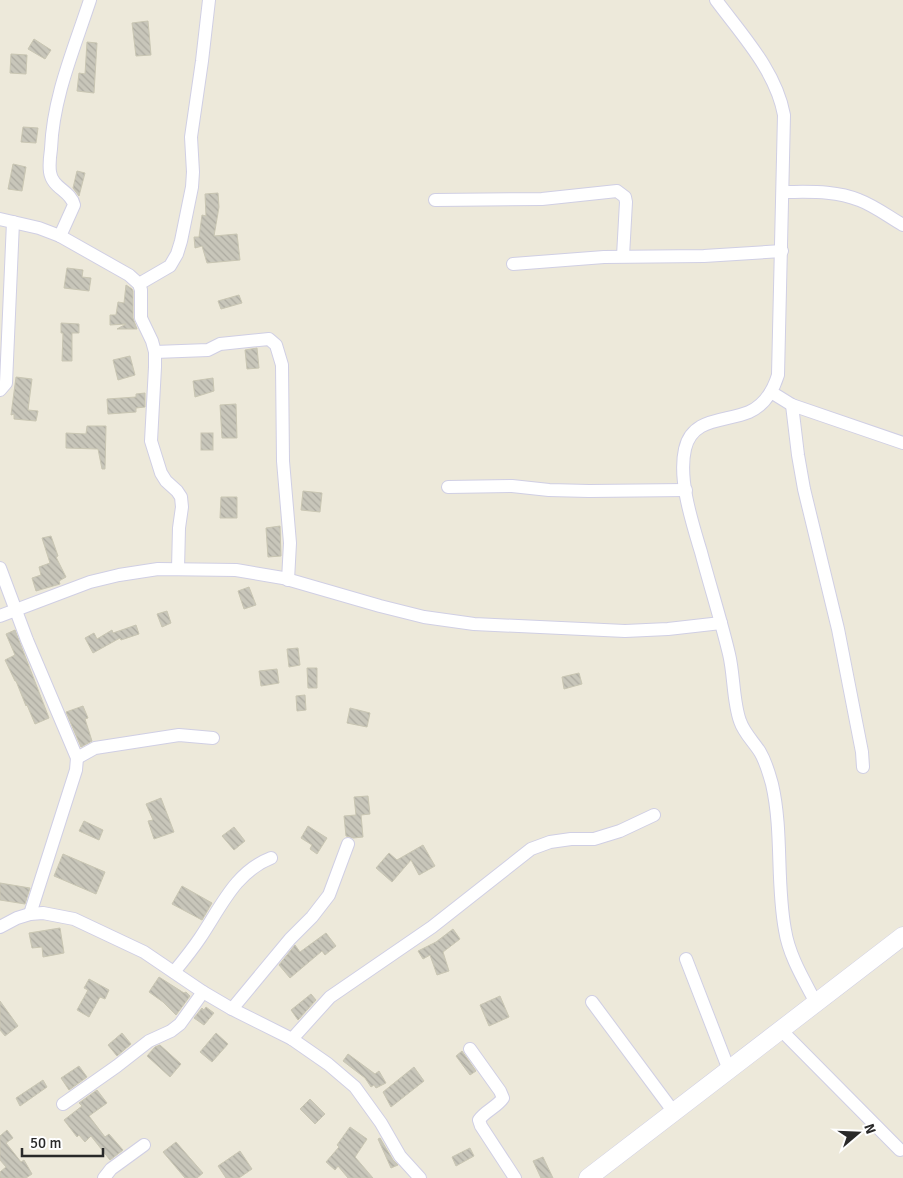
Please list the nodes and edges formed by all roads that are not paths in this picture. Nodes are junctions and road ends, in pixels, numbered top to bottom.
1 (90, 0) edge
2 (209, 0) edge
3 (716, 0) edge
4 (783, 192) junction
5 (435, 200) dead end
6 (6, 220) edge
7 (903, 225) edge
8 (60, 236) junction
9 (782, 251) junction
10 (623, 256) junction
11 (513, 264) dead end
12 (139, 284) junction
13 (155, 352) junction
14 (0, 390) edge
15 (771, 392) junction
16 (792, 405) junction
17 (903, 443) edge
18 (448, 487) dead end
19 (686, 490) junction
20 (0, 568) edge
21 (178, 569) junction
22 (288, 580) junction
23 (16, 611) junction
24 (0, 616) edge
25 (721, 623) junction
26 (213, 738) dead end
27 (77, 758) junction
28 (863, 767) dead end
29 (654, 816) dead end
30 (348, 844) dead end
31 (272, 858) dead end
32 (30, 914) junction
33 (0, 927) edge
34 (903, 936) edge
35 (686, 959) dead end
36 (174, 972) junction
37 (203, 992) junction
38 (592, 1002) dead end
39 (816, 1003) junction
40 (232, 1009) junction
41 (781, 1030) junction
42 (292, 1039) junction
43 (470, 1049) dead end
44 (729, 1070) junction
45 (63, 1104) dead end
46 (673, 1111) junction
47 (144, 1145) dead end
48 (900, 1150) dead end
49 (104, 1178) edge
50 (420, 1178) edge
51 (515, 1178) edge
52 (588, 1178) edge

1 - 8 street
2 - 12 street
3 - 4 street
4 - 7 street
4 - 9 street
5 - 10 street
6 - 8 street
6 - 14 street
8 - 12 street
9 - 10 street
9 - 15 street
10 - 11 street
12 - 13 street
13 - 21 street
13 - 22 street
15 - 16 street
15 - 19 street
16 - 17 street
16 - 28 street
18 - 19 street
19 - 25 street
20 - 23 street
21 - 22 street
21 - 23 street
22 - 25 street
23 - 24 street
23 - 27 street
25 - 39 street
26 - 27 street
27 - 32 street
29 - 42 street
30 - 40 street
31 - 36 street
32 - 33 street
32 - 36 street
34 - 39 street
35 - 44 street
36 - 37 street
37 - 40 street
37 - 45 street
38 - 46 street
39 - 41 street
40 - 42 street
41 - 44 street
41 - 48 street
42 - 50 street
43 - 51 street
44 - 46 street
46 - 52 street
47 - 49 street

